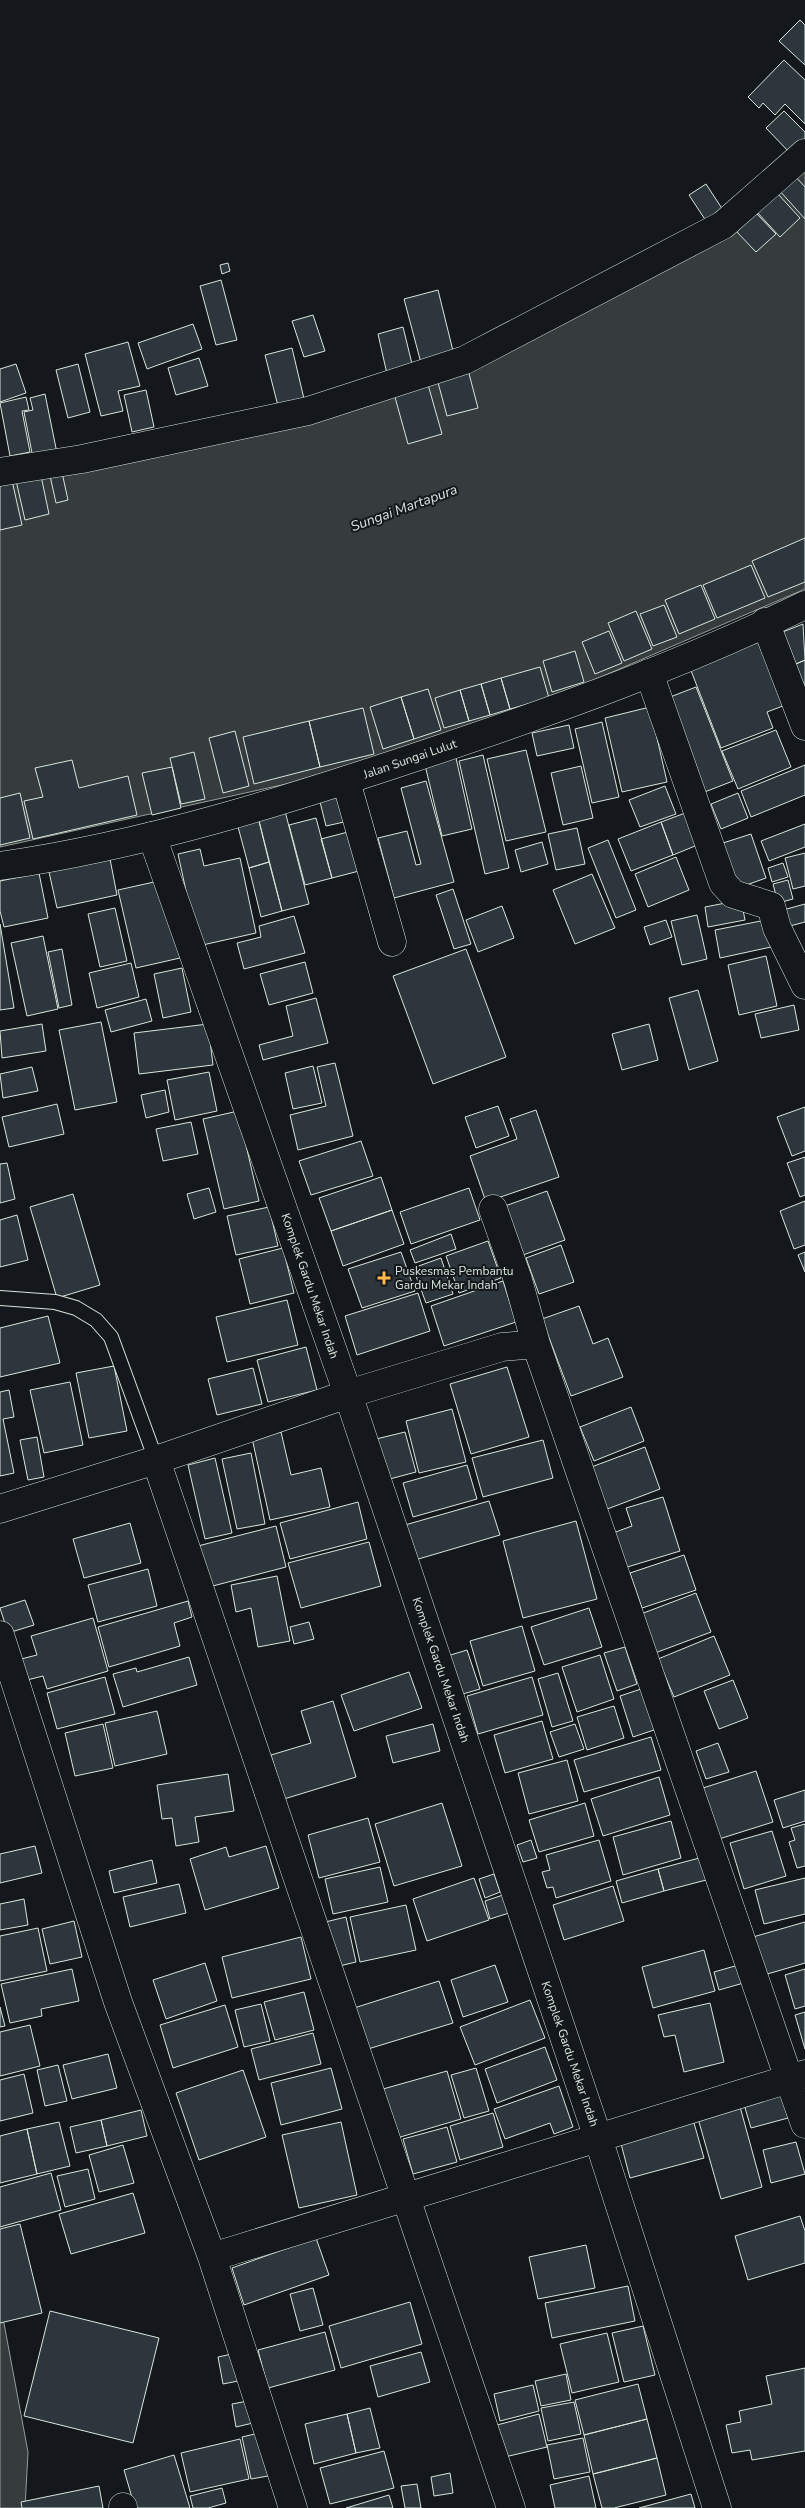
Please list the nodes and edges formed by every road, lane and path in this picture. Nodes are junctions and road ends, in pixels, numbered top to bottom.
1 (805, 153) edge
2 (0, 472) edge
3 (805, 605) edge
4 (765, 622) junction
5 (649, 673) junction
6 (805, 726) edge
7 (346, 780) junction
8 (152, 836) junction
9 (0, 866) edge
10 (392, 942) dead end
11 (805, 985) edge
12 (493, 1209) dead end
13 (0, 1298) edge
14 (536, 1344) junction
15 (348, 1394) junction
16 (156, 1460) junction
17 (0, 1509) edge
18 (0, 1635) edge
19 (797, 2076) edge
20 (805, 2124) edge
21 (598, 2138) junction
22 (404, 2196) junction
23 (212, 2257) junction
24 (293, 2508) edge
25 (511, 2508) edge
26 (717, 2508) edge

1 - 2 street
3 - 4 street, Jalan Sungai Lulut
4 - 5 street, Jalan Sungai Lulut
4 - 6 street
5 - 7 street, Jalan Sungai Lulut
5 - 11 street
7 - 8 street, Jalan Sungai Lulut
7 - 10 street
8 - 9 street, Jalan Sungai Lulut
8 - 15 street, Komplek Gardu Mekar Indah
12 - 14 street
13 - 16 lane
14 - 15 street
14 - 19 street
15 - 16 street
15 - 21 street, Komplek Gardu Mekar Indah
16 - 17 street
16 - 22 street
18 - 23 street
19 - 20 street
19 - 21 street
21 - 22 street
21 - 26 street, Komplek Gardu Mekar Indah
22 - 23 street
22 - 25 street
23 - 24 street

